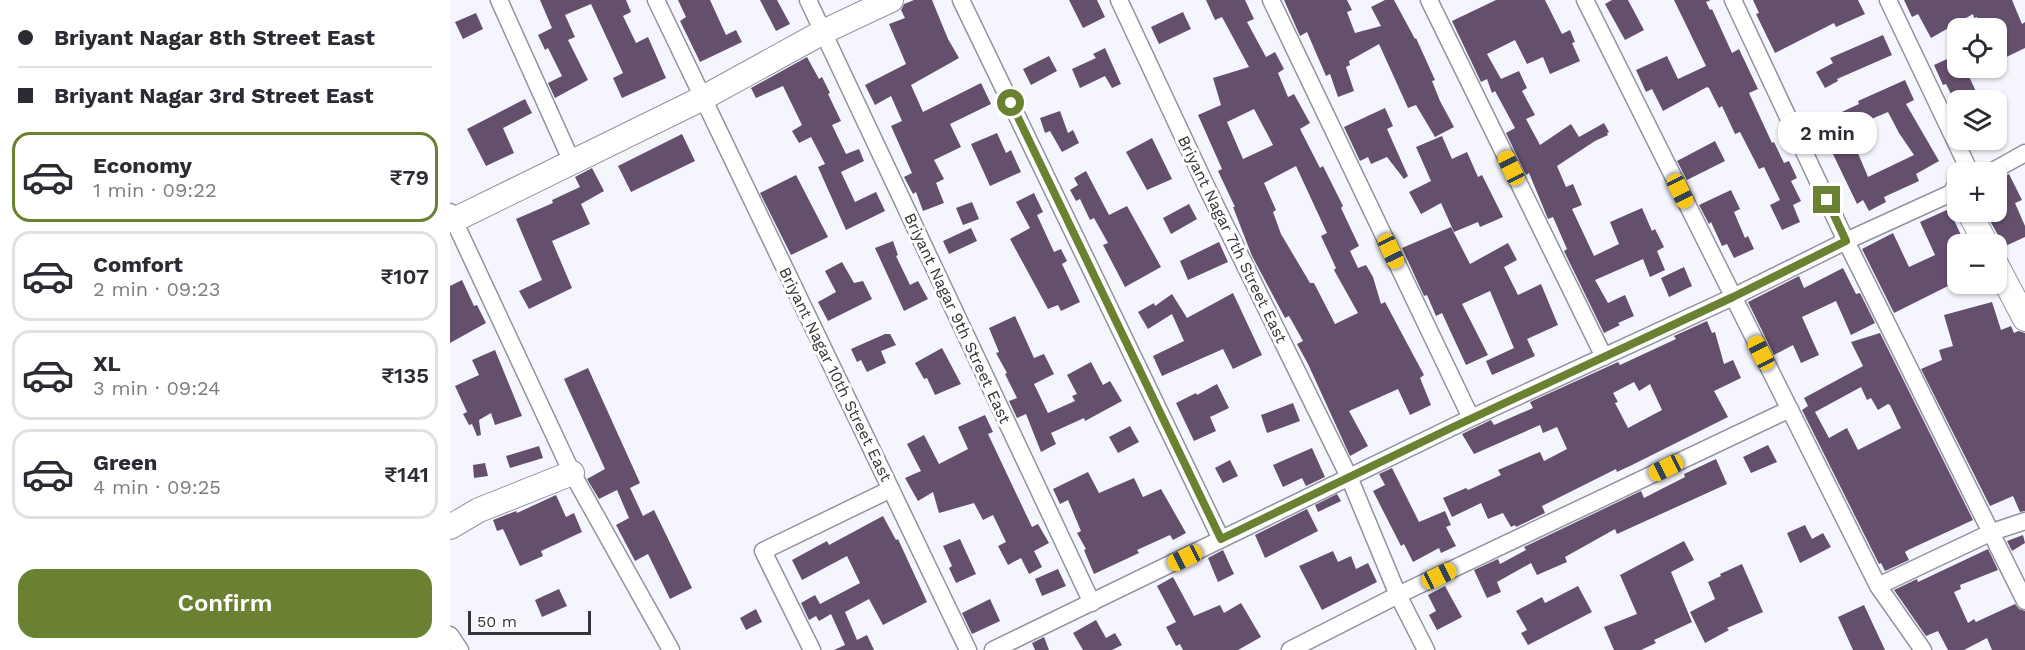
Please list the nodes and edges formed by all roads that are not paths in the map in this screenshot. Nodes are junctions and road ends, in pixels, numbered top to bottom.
1 (499, 0) edge
2 (656, 0) edge
3 (808, 0) edge
4 (891, 0) edge
5 (961, 0) edge
6 (1119, 0) edge
7 (1271, 0) edge
8 (1429, 0) edge
9 (1585, 0) edge
10 (1733, 0) edge
11 (1888, 0) edge
12 (823, 32) junction
13 (704, 98) junction
14 (2025, 153) edge
15 (572, 162) junction
16 (1965, 162) edge
17 (2007, 163) edge
18 (1947, 195) edge
19 (452, 216) edge
20 (1846, 241) junction
21 (2007, 285) edge
22 (1733, 297) junction
23 (2025, 319) edge
24 (1604, 357) junction
25 (1790, 409) junction
26 (1471, 418) junction
27 (573, 473) junction
28 (1349, 477) junction
29 (891, 489) junction
30 (2025, 521) edge
31 (450, 526) edge
32 (1992, 532) junction
33 (1221, 539) junction
34 (1878, 586) junction
35 (1398, 595) junction
36 (2025, 601) edge
37 (1092, 603) junction
38 (450, 635) edge
39 (460, 650) edge
40 (671, 650) edge
41 (812, 650) edge
42 (968, 650) edge
43 (993, 650) edge
44 (1290, 650) edge
45 (1425, 650) edge
46 (1923, 650) edge

1 - 15 street
2 - 13 street, Briyant Nagar 10th Street East
3 - 12 street, Briyant Nagar 9th Street East
4 - 12 street
5 - 33 street
6 - 28 street, Briyant Nagar 7th Street East
7 - 26 street
8 - 24 street
9 - 22 street
10 - 20 street
11 - 16 street
12 - 13 street
12 - 37 street, Briyant Nagar 9th Street East
13 - 15 street
13 - 29 street, Briyant Nagar 10th Street East
14 - 17 street
15 - 19 street
18 - 20 street
19 - 27 street
20 - 22 street
20 - 32 street
21 - 23 street
22 - 24 street
22 - 25 street
24 - 26 street
25 - 34 street
25 - 35 street
26 - 28 street
27 - 31 street
27 - 40 street
28 - 33 street
28 - 35 street, Briyant Nagar 7th Street East
29 - 41 street
29 - 42 street, Briyant Nagar 10th Street East
30 - 32 street
32 - 34 street
32 - 36 street
33 - 37 street
34 - 46 street
35 - 44 street
35 - 45 street, Briyant Nagar 7th Street East
37 - 43 street
38 - 39 street

